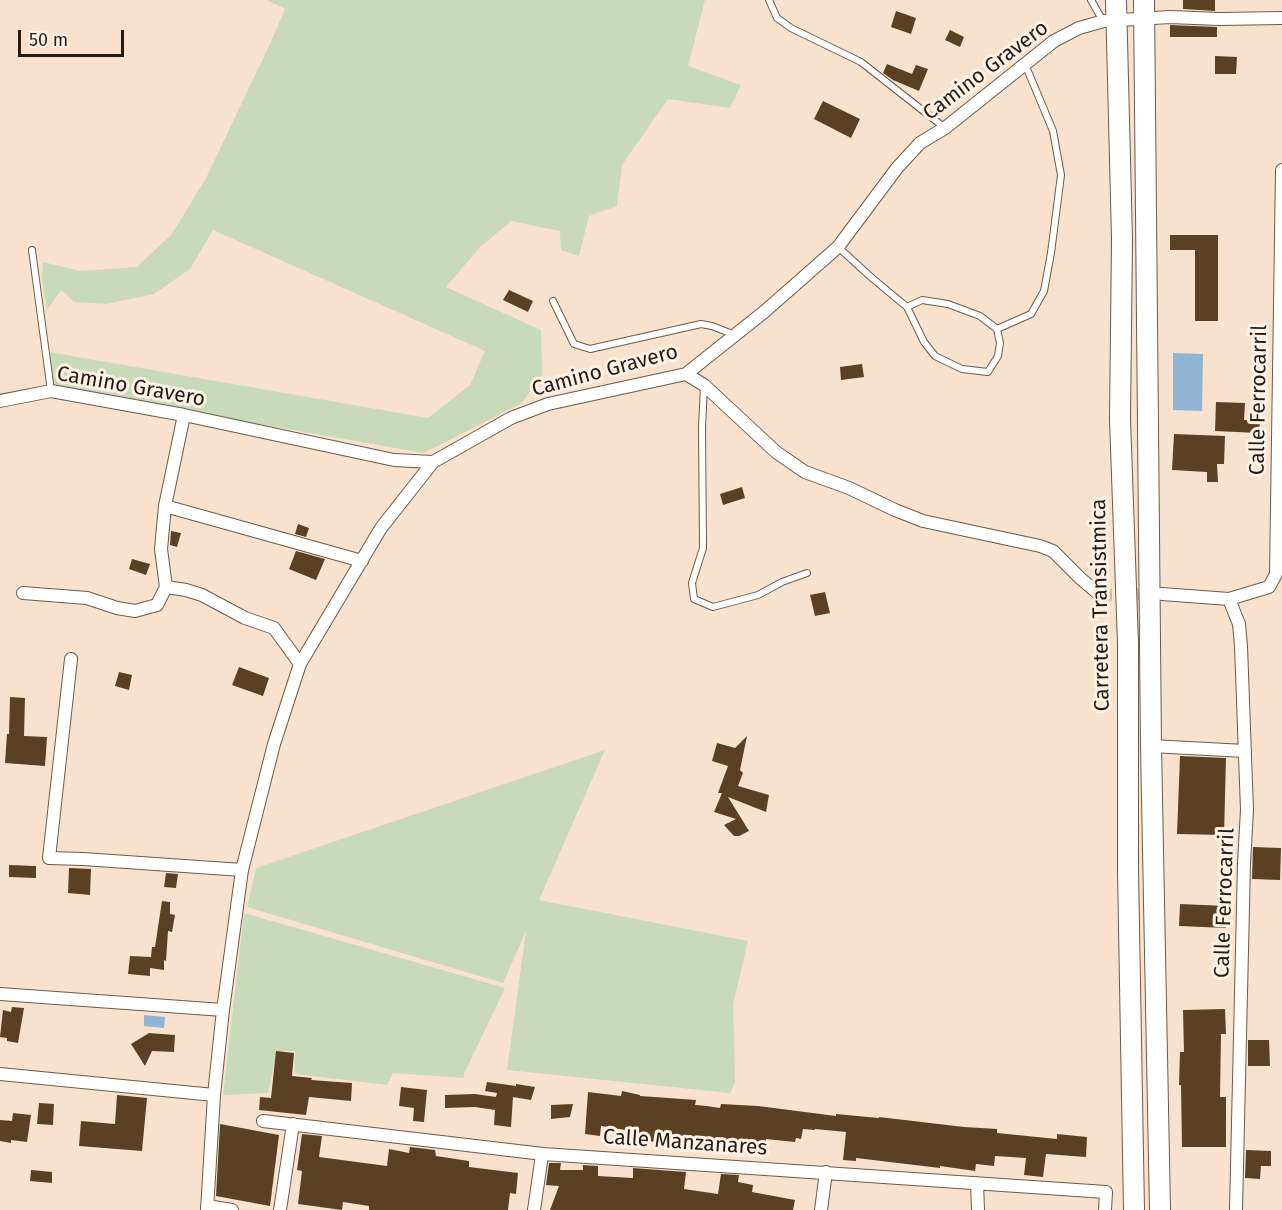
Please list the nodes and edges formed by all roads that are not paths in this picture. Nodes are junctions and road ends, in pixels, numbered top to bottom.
1 (769, 0) edge
2 (1091, 0) edge
3 (1116, 0) edge
4 (1131, 0) edge
5 (1144, 10) edge
6 (1282, 18) edge
7 (1110, 21) junction
8 (1025, 64) junction
9 (945, 128) junction
10 (1144, 149) junction
11 (1282, 170) edge
12 (838, 247) junction
13 (32, 250) dead end
14 (553, 301) dead end
15 (907, 307) junction
16 (998, 329) junction
17 (735, 335) junction
18 (686, 374) junction
19 (704, 386) junction
20 (51, 391) junction
21 (0, 401) edge
22 (184, 415) junction
23 (433, 462) junction
24 (165, 506) junction
25 (362, 561) junction
26 (807, 573) dead end
27 (166, 587) junction
28 (23, 593) dead end
29 (1162, 594) tunnel mouth
30 (1100, 595) tunnel mouth
31 (1229, 599) junction
32 (71, 659) dead end
33 (300, 664) junction
34 (1151, 746) junction
35 (1245, 751) junction
36 (242, 870) junction
37 (0, 994) edge
38 (223, 1010) junction
39 (0, 1074) edge
40 (214, 1095) junction
41 (263, 1121) dead end
42 (293, 1124) junction
43 (543, 1154) junction
44 (826, 1172) junction
45 (977, 1183) junction
46 (207, 1208) edge
47 (232, 1210) edge
48 (280, 1210) edge
49 (534, 1210) edge
50 (821, 1210) edge
51 (978, 1210) edge
52 (1106, 1210) edge
53 (1134, 1210) edge
54 (1160, 1210) edge
55 (1236, 1210) edge

1 - 9 lane
2 - 7 lane
3 - 7 main road, Carretera Transistmica
4 - 5 main road
5 - 6 street, Camino Gravero
5 - 7 street, Camino Gravero
5 - 10 main road
7 - 8 street, Camino Gravero
7 - 10 main road
7 - 53 main road, Carretera Transistmica
8 - 9 street, Camino Gravero
8 - 16 lane
9 - 12 street, Camino Gravero
10 - 34 main road
11 - 31 street, Calle Ferrocarril
12 - 15 lane
12 - 17 street, Camino Gravero
13 - 20 lane
14 - 17 lane
15 - 16 lane
15 - 16 lane
17 - 18 street, Camino Gravero
18 - 19 street
18 - 23 street, Camino Gravero
19 - 26 lane
19 - 30 street
20 - 21 street, Camino Gravero
20 - 22 street, Camino Gravero
22 - 23 street, Camino Gravero
22 - 24 street
23 - 25 street
24 - 25 street
24 - 27 street
25 - 33 street
27 - 28 street
27 - 33 street
29 - 31 street, Calle Ferrocarril
31 - 35 street, Calle Ferrocarril
32 - 36 street
33 - 36 street
34 - 35 street
34 - 54 main road
35 - 55 street, Calle Ferrocarril
36 - 38 street
37 - 38 street
38 - 40 street
39 - 40 street
40 - 46 street
41 - 42 street, Calle Manzanares
42 - 43 street, Calle Manzanares
42 - 48 street
43 - 44 street, Calle Manzanares
43 - 49 street
44 - 45 street, Calle Manzanares
44 - 50 street
45 - 51 street
45 - 52 street, Calle Manzanares
46 - 47 street

